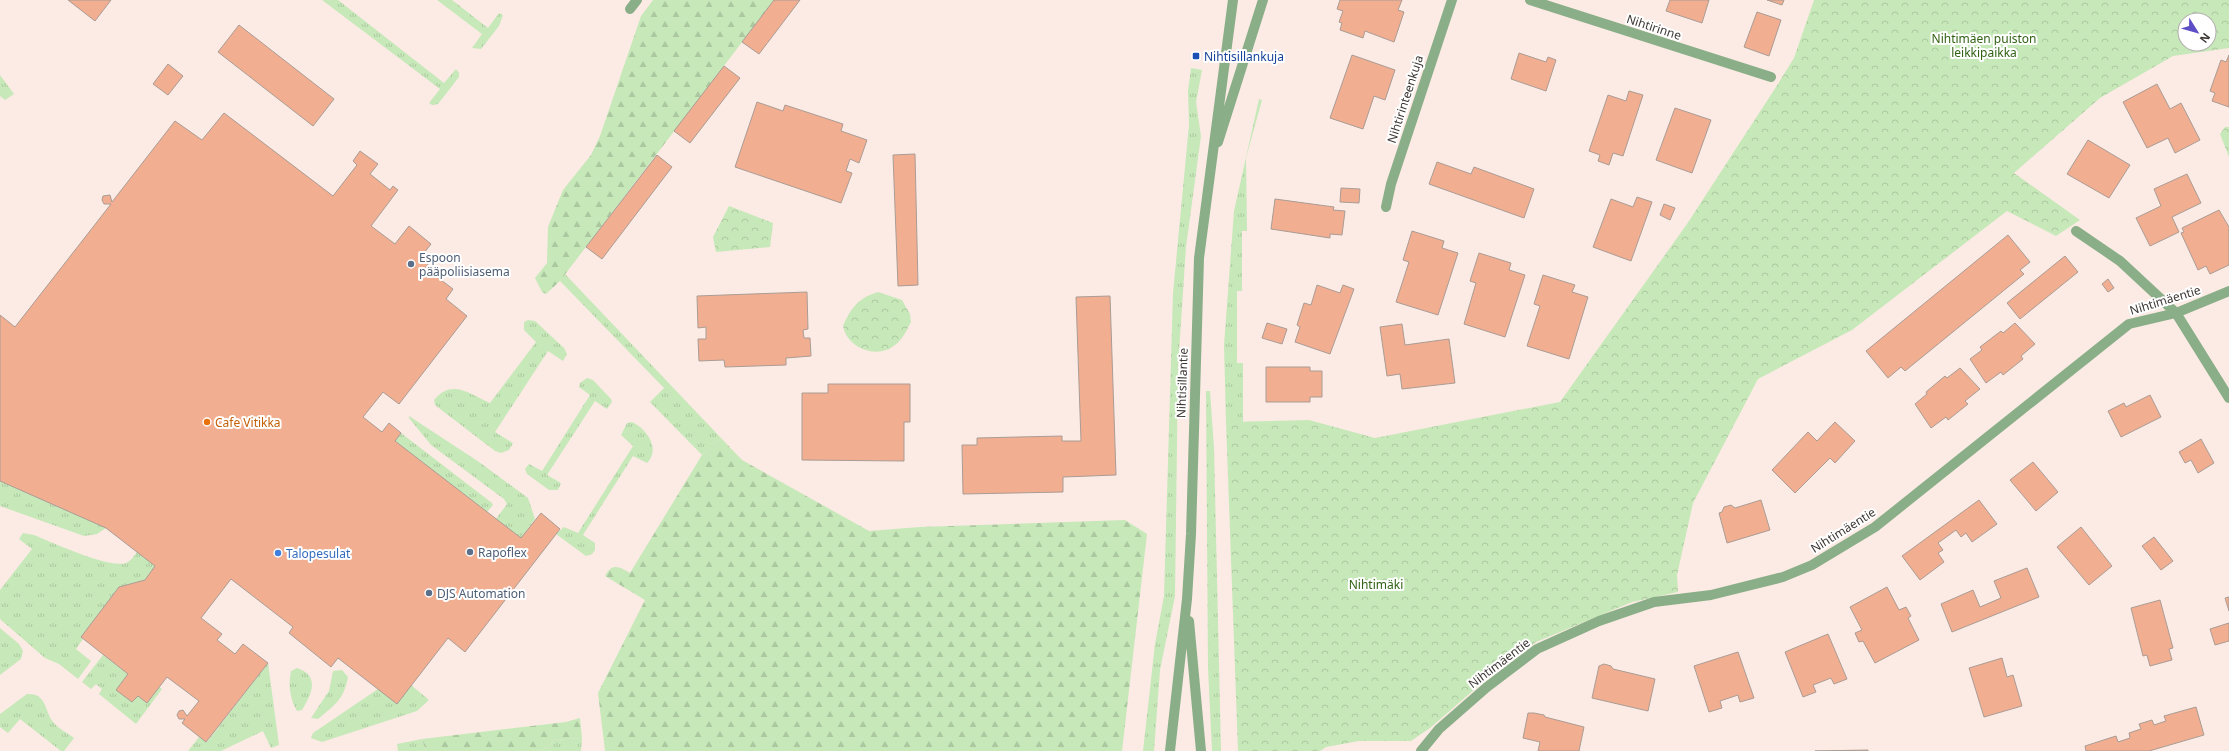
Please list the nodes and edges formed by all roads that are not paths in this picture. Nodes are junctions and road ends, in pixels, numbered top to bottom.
1 (637, 0) edge
2 (1233, 0) edge
3 (1263, 0) edge
4 (1452, 0) edge
5 (1530, 0) edge
6 (630, 9) dead end
7 (1771, 77) dead end
8 (1209, 169) junction
9 (1386, 207) dead end
10 (2076, 231) dead end
11 (2229, 291) edge
12 (2176, 313) junction
13 (2229, 398) edge
14 (1187, 599) junction
15 (1170, 751) edge
16 (1201, 751) edge
17 (1420, 751) edge

1 - 6 street
2 - 8 street, Nihtisillantie
3 - 8 street, Nihtisillantie
4 - 9 street, Nihtirinteenkuja
5 - 7 street, Nihtirinne
8 - 14 street, Nihtisillantie
10 - 12 street
11 - 12 street, Nihtimäentie
12 - 13 street
12 - 17 street, Nihtimäentie
14 - 15 street, Nihtisillantie
14 - 16 street, Nihtisillantie

